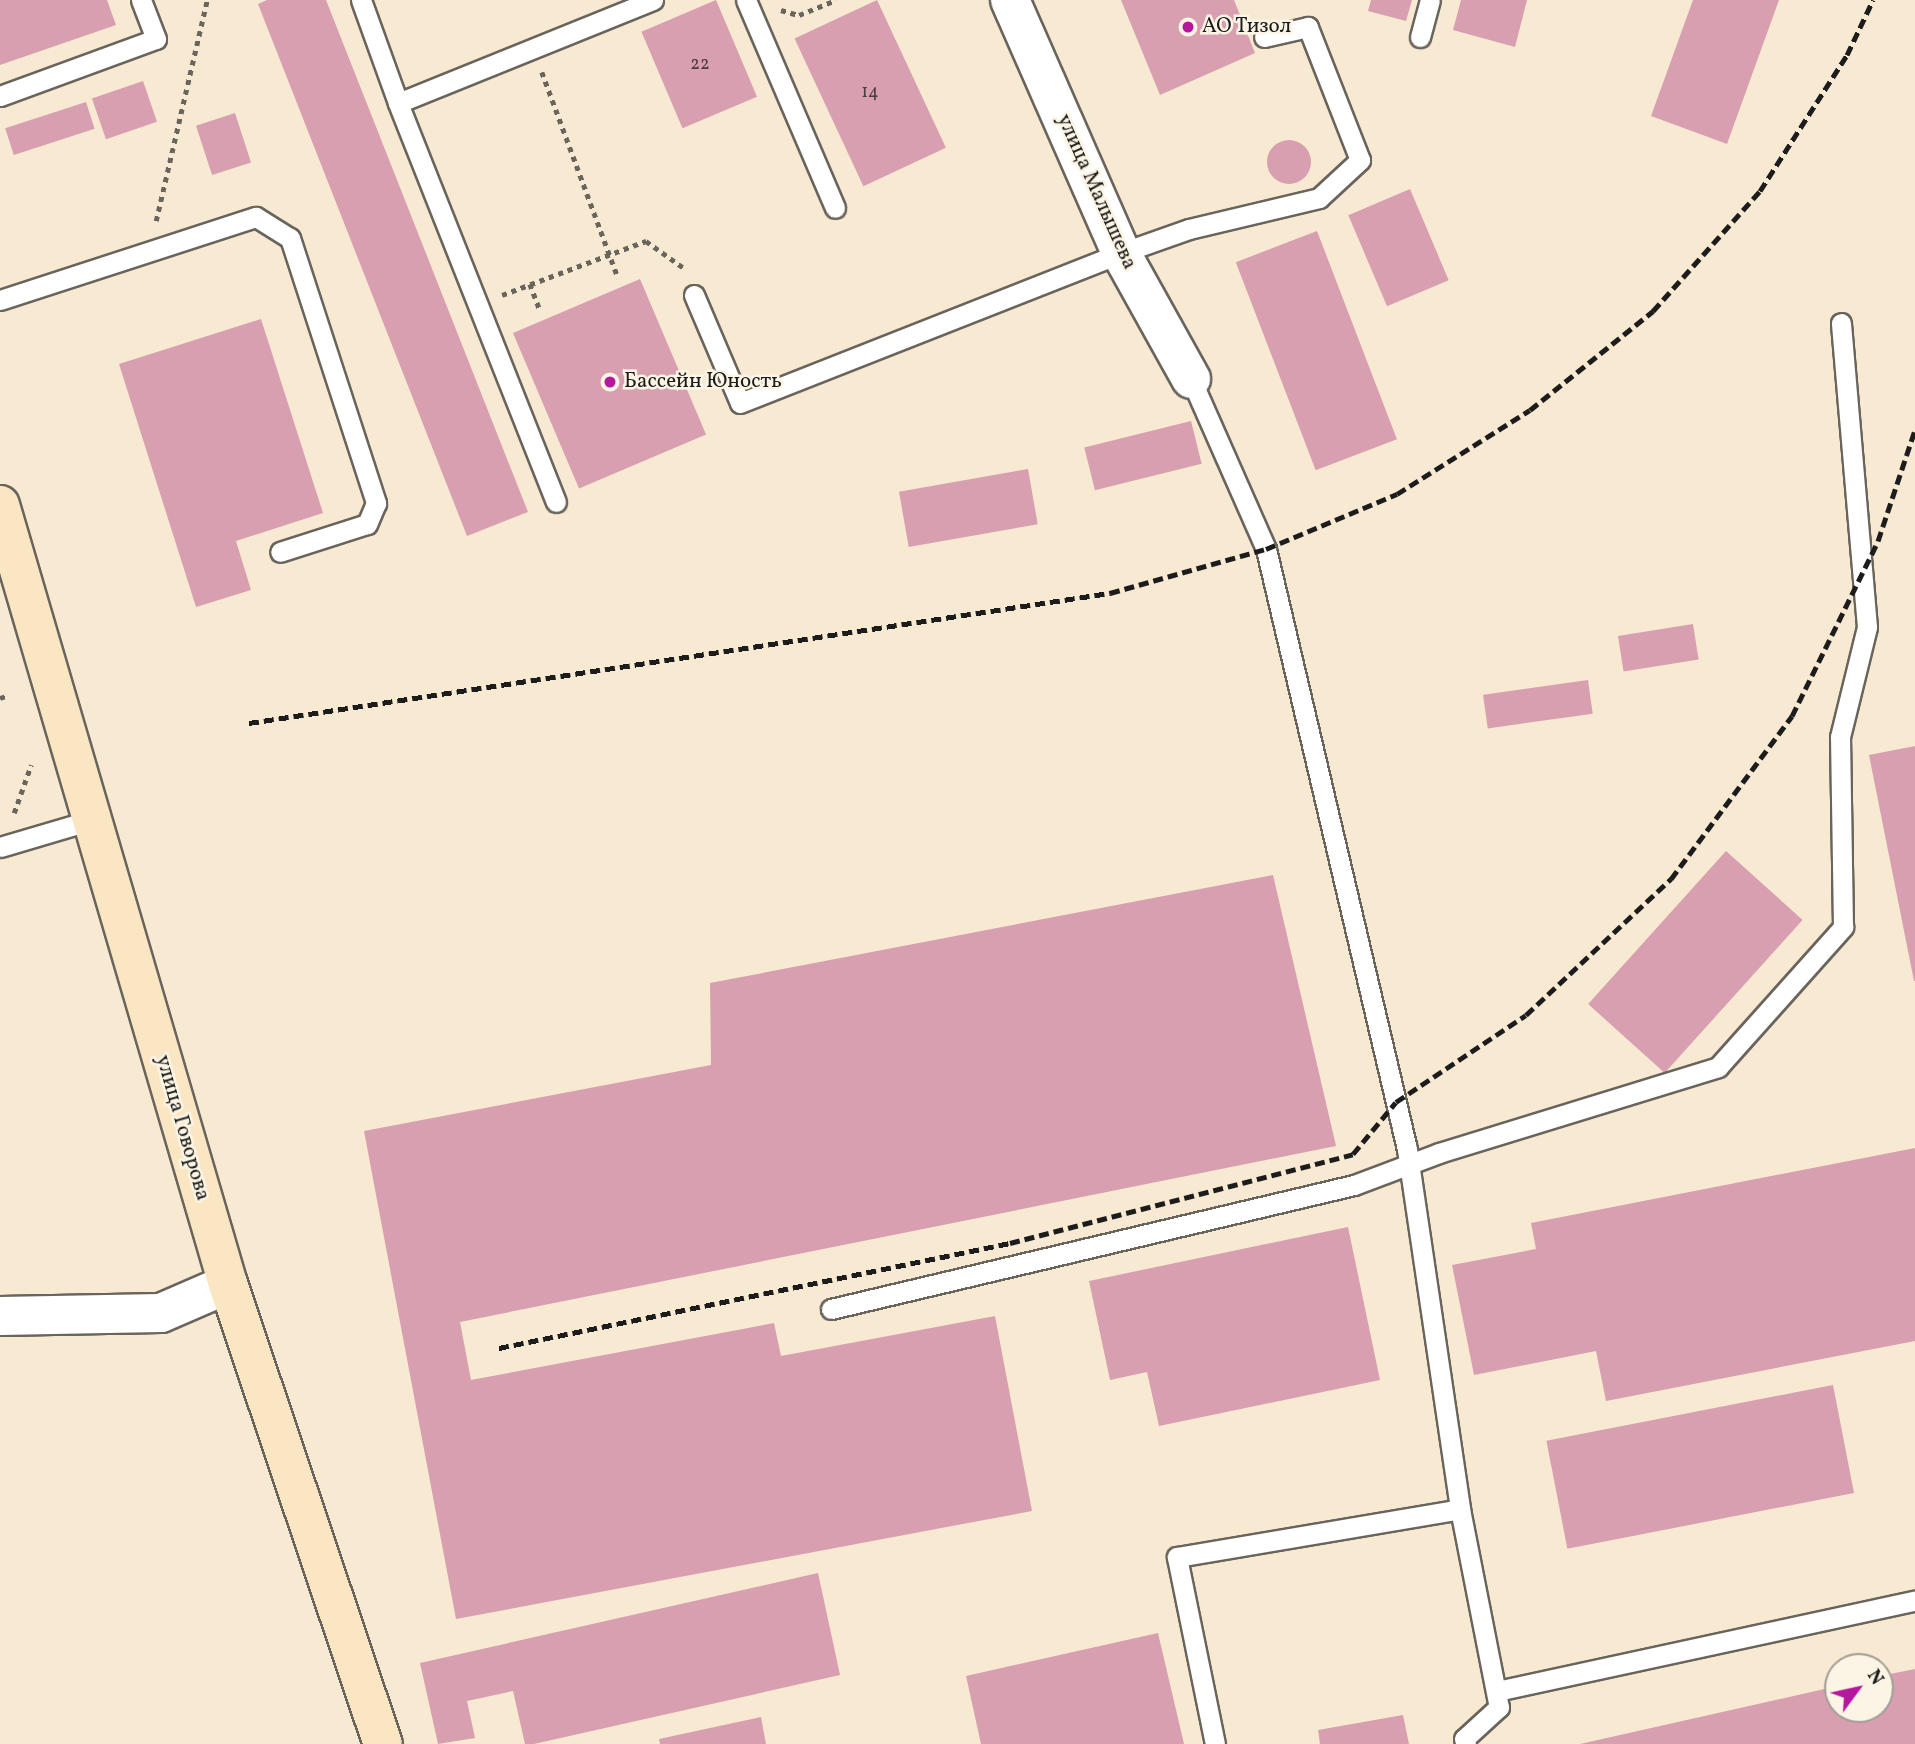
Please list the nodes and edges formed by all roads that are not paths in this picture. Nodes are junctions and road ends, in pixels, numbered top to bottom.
1 (141, 0) edge
2 (361, 0) edge
3 (653, 0) edge
4 (1010, 0) edge
5 (1430, 0) edge
6 (746, 1) edge
7 (1264, 37) dead end
8 (1420, 37) dead end
9 (0, 96) edge
10 (398, 103) junction
11 (835, 208) dead end
12 (1121, 253) junction
13 (695, 295) road end
14 (0, 300) edge
15 (1841, 323) dead end
16 (1191, 379) joint
17 (556, 502) dead end
18 (3, 526) edge
19 (281, 552) dead end
20 (92, 820) junction
21 (1, 847) edge
22 (1410, 1164) junction
23 (228, 1284) junction
24 (831, 1309) dead end
25 (0, 1316) edge
26 (1460, 1509) junction
27 (1915, 1601) edge
28 (1497, 1691) junction
29 (383, 1744) edge
30 (1215, 1744) edge
31 (1466, 1744) edge

1 - 9 lane
2 - 10 lane
3 - 10 lane
4 - 12 street, улица Малышева
5 - 8 lane
6 - 11 lane
7 - 12 lane
10 - 17 lane
12 - 13 lane
12 - 16 street, улица Малышева
14 - 19 lane
15 - 22 lane
16 - 22 lane
18 - 20 main road, улица Говорова
20 - 21 lane
20 - 23 main road, улица Говорова
22 - 24 lane
22 - 26 lane
23 - 25 street
23 - 29 main road, улица Говорова
26 - 28 lane
26 - 30 lane
27 - 28 lane
28 - 31 lane

